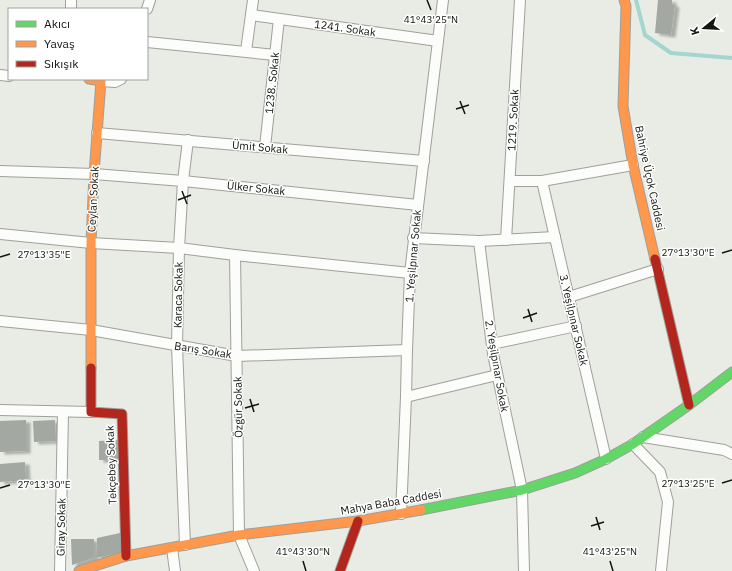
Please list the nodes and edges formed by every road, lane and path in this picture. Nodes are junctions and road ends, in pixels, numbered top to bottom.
1 (253, 0) edge
2 (443, 0) edge
3 (520, 0) edge
4 (624, 0) edge
5 (251, 15) junction
6 (279, 19) junction
7 (438, 40) junction
8 (148, 42) edge
9 (246, 51) junction
10 (275, 55) junction
11 (95, 80) edge
12 (119, 80) edge
13 (101, 81) junction
14 (97, 133) junction
15 (188, 140) junction
16 (265, 147) junction
17 (424, 161) junction
18 (633, 165) junction
19 (0, 171) edge
20 (94, 174) junction
21 (183, 181) junction
22 (510, 181) junction
23 (542, 181) junction
24 (418, 206) junction
25 (0, 234) edge
26 (555, 237) junction
27 (413, 238) junction
28 (506, 240) junction
29 (479, 241) junction
30 (91, 243) junction
31 (179, 248) junction
32 (235, 255) junction
33 (658, 269) junction
34 (410, 273) junction
35 (569, 297) junction
36 (0, 321) edge
37 (576, 326) junction
38 (91, 330) junction
39 (492, 344) junction
40 (177, 346) junction
41 (407, 350) junction
42 (237, 356) junction
43 (732, 372) edge
44 (497, 375) junction
45 (406, 397) junction
46 (689, 405) junction
47 (0, 410) edge
48 (63, 412) junction
49 (91, 412) junction
50 (643, 437) junction
51 (633, 444) junction
52 (732, 454) edge
53 (606, 459) junction
54 (522, 490) junction
55 (401, 514) junction
56 (358, 521) junction
57 (240, 535) junction
58 (185, 545) junction
59 (172, 548) junction
60 (126, 556) junction
61 (60, 571) edge
62 (79, 571) edge
63 (175, 571) edge
64 (254, 571) edge
65 (340, 571) edge
66 (524, 571) edge
67 (661, 571) edge

1 - 5 street
2 - 7 street, 1. Yeşilpınar Sokak
3 - 22 street, 1219. Sokak
4 - 18 street, Bahriye Üçok Caddesi
5 - 6 street, 1241. Sokak
5 - 9 street
6 - 7 street, 1241. Sokak
6 - 10 street, 1238. Sokak
7 - 17 street, 1. Yeşilpınar Sokak
8 - 9 street
9 - 10 street
10 - 16 street, 1238. Sokak
11 - 13 street
12 - 13 street
13 - 14 street, Ceylan Sokak
14 - 15 street, Ümit Sokak
14 - 20 street, Ceylan Sokak
15 - 16 street, Ümit Sokak
15 - 21 street, Karaca Sokak
16 - 17 street, Ümit Sokak
17 - 24 street, 1. Yeşilpınar Sokak
18 - 23 street
18 - 33 street, Bahriye Üçok Caddesi
19 - 20 street, Ülker Sokak
20 - 21 street, Ülker Sokak
20 - 30 street, Ceylan Sokak
21 - 24 street, Ülker Sokak
21 - 31 street, Karaca Sokak
22 - 23 street
22 - 28 street, 1219. Sokak
23 - 26 street, 3. Yeşilpınar Sokak
24 - 27 street, 1. Yeşilpınar Sokak
25 - 30 street
26 - 28 street
26 - 35 street, 3. Yeşilpınar Sokak
27 - 29 street
27 - 34 street, 1. Yeşilpınar Sokak
28 - 29 street
29 - 39 street, 2. Yeşilpınar Sokak
30 - 31 street
30 - 38 street, Ceylan Sokak
31 - 32 street
31 - 40 street, Karaca Sokak
32 - 34 street
32 - 42 street, Özgür Sokak
33 - 35 street
33 - 46 street, Bahriye Üçok Caddesi
34 - 41 street, 1. Yeşilpınar Sokak
35 - 37 street, 3. Yeşilpınar Sokak
36 - 38 street, Barış Sokak
37 - 39 street
37 - 53 street, 3. Yeşilpınar Sokak
38 - 40 street, Barış Sokak
38 - 49 street
39 - 44 street, 2. Yeşilpınar Sokak
40 - 42 street, Barış Sokak
40 - 58 street, Karaca Sokak
41 - 42 street, Barış Sokak
41 - 45 street, 1. Yeşilpınar Sokak
42 - 57 street, Özgür Sokak
43 - 46 street, Mahya Baba Caddesi
44 - 45 street
44 - 54 street, 2. Yeşilpınar Sokak
45 - 55 street, 1. Yeşilpınar Sokak
46 - 50 street, Mahya Baba Caddesi
47 - 48 street
48 - 49 street
48 - 61 street, Giray Sokak
49 - 60 street, Tekçebey Sokak
50 - 51 street, Mahya Baba Caddesi
50 - 52 street
51 - 53 street, Mahya Baba Caddesi
51 - 67 street
53 - 54 street, Mahya Baba Caddesi
54 - 55 street, Mahya Baba Caddesi
54 - 66 street, 2. Yeşilpınar Sokak
55 - 56 street, Mahya Baba Caddesi
56 - 57 street, Mahya Baba Caddesi
56 - 65 street
57 - 58 street, Mahya Baba Caddesi
57 - 64 street
58 - 59 street, Mahya Baba Caddesi
59 - 60 street, Mahya Baba Caddesi
59 - 63 street
60 - 62 street, Mahya Baba Caddesi

